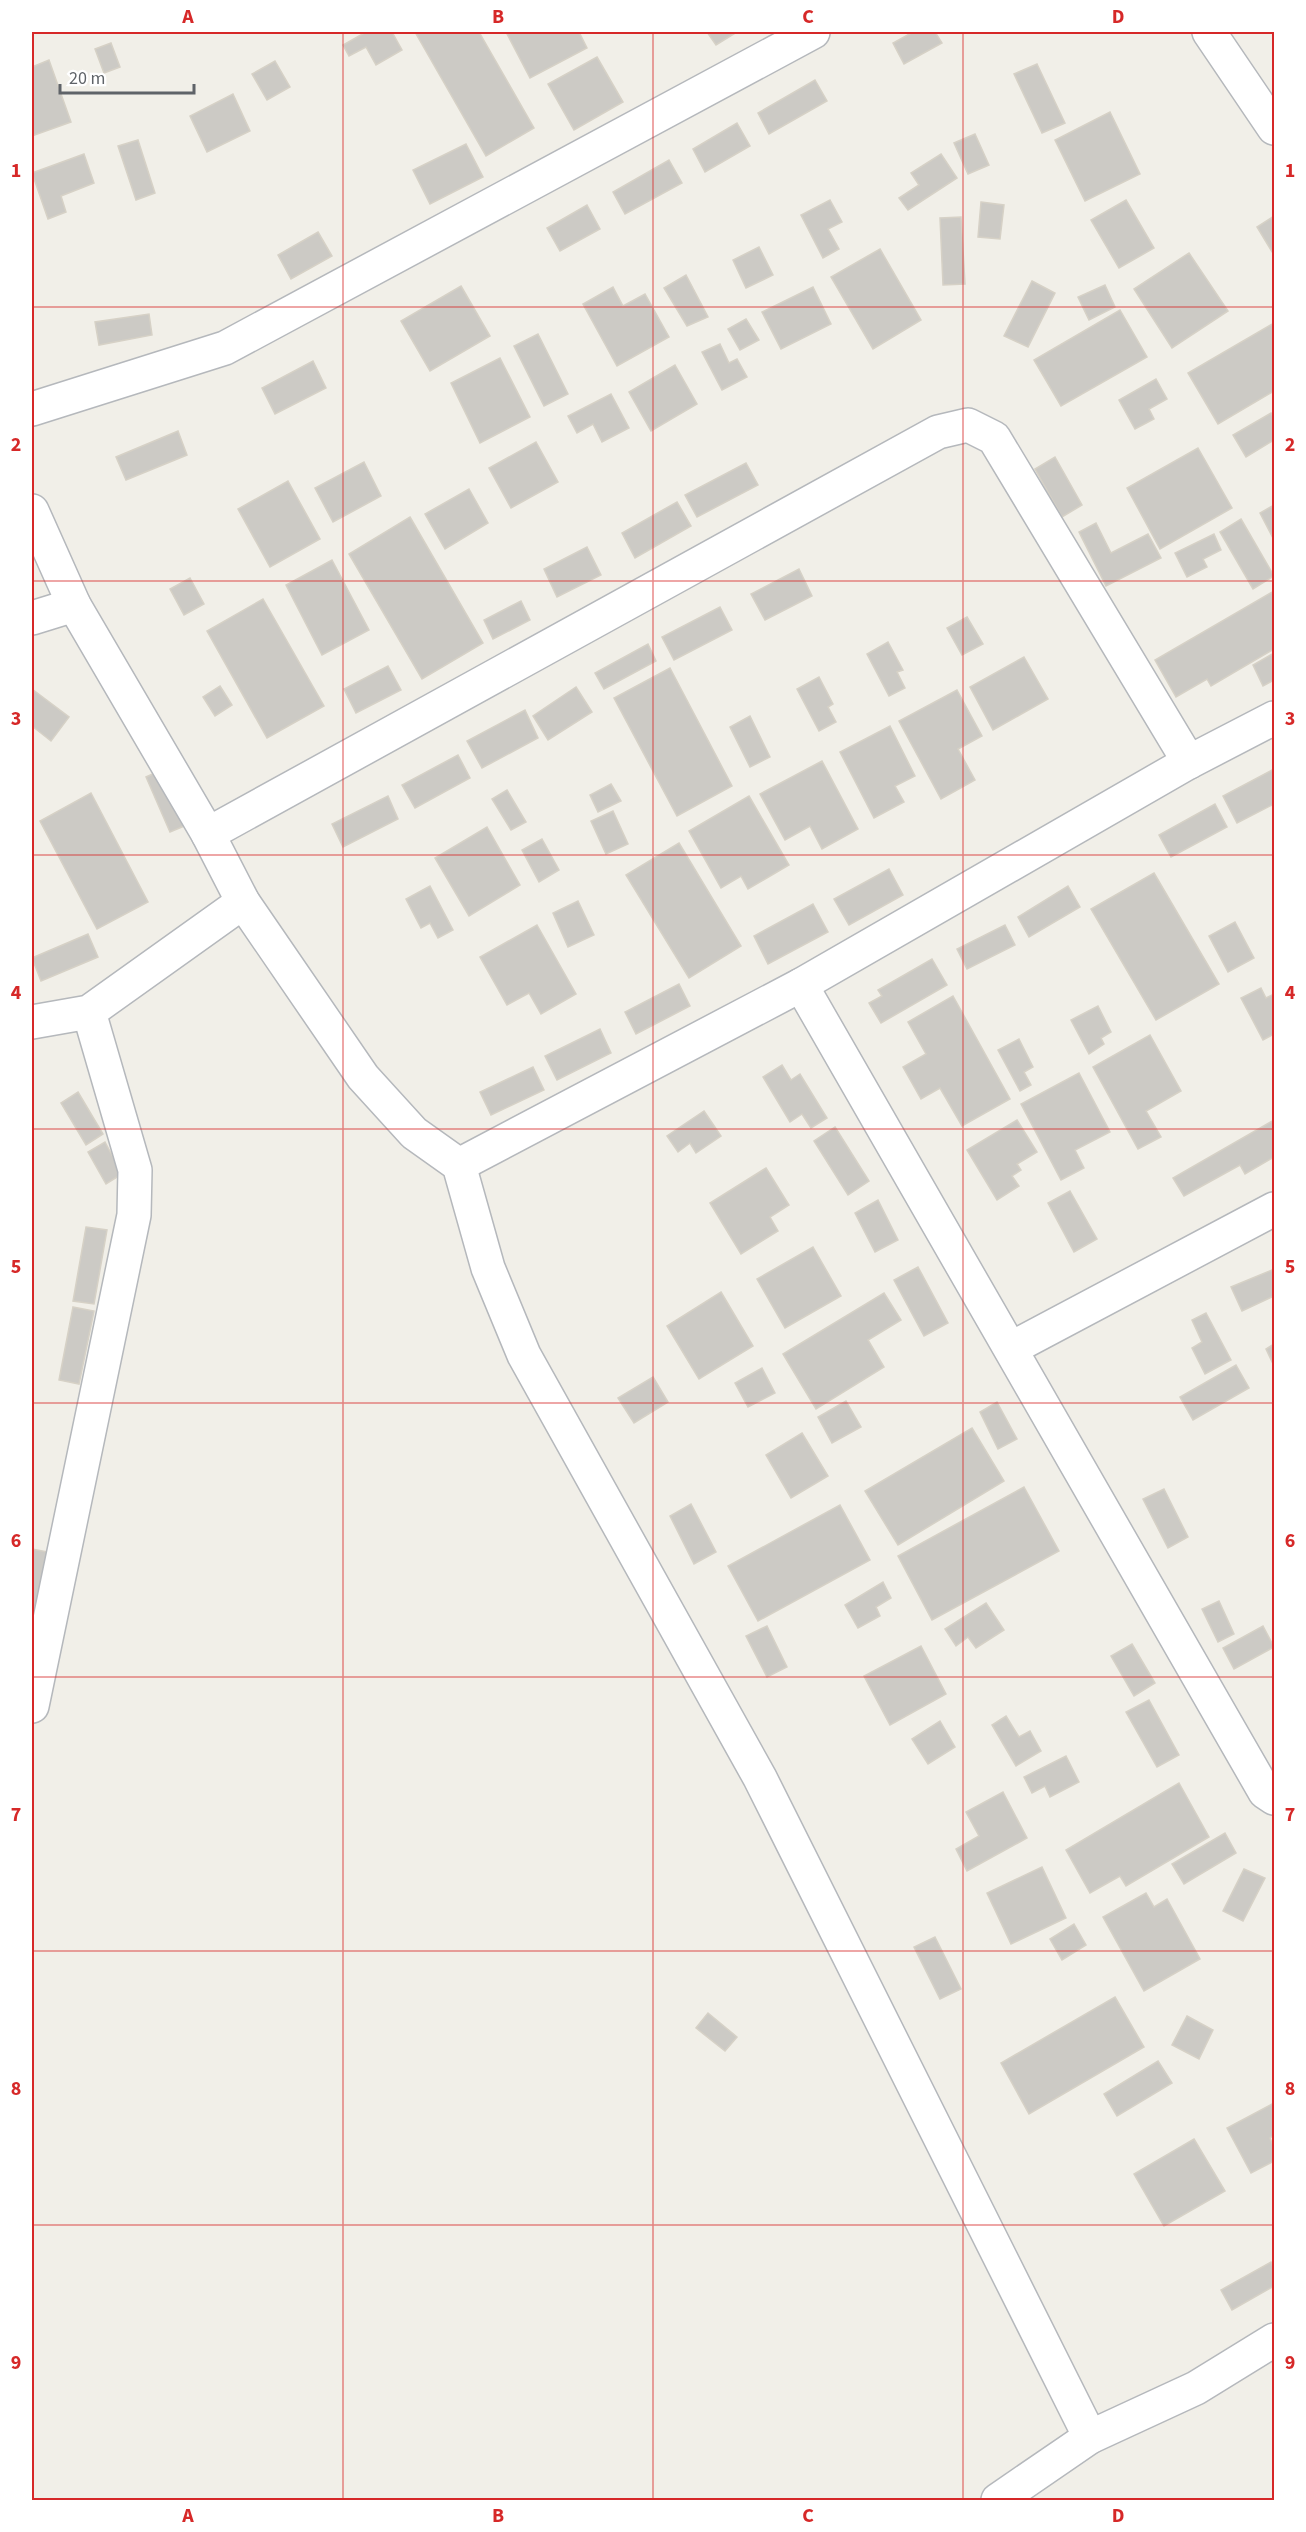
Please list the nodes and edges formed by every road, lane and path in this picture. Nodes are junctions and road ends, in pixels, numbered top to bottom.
1 (813, 32) edge
2 (1209, 32) edge
3 (1275, 128) edge
4 (32, 409) edge
5 (32, 511) edge
6 (74, 605) junction
7 (32, 618) edge
8 (1275, 718) edge
9 (1189, 762) junction
10 (208, 834) junction
11 (243, 902) junction
12 (801, 985) junction
13 (89, 1012) junction
14 (32, 1022) edge
15 (459, 1165) junction
16 (1275, 1209) edge
17 (1012, 1348) junction
18 (32, 1706) edge
19 (1275, 1798) edge
20 (1275, 2340) edge
21 (1090, 2437) junction
22 (998, 2500) edge

1 - 4 street
2 - 3 street
5 - 6 street
6 - 7 street
6 - 10 street
8 - 9 street
9 - 10 street
9 - 12 street
10 - 11 street
11 - 13 street
11 - 15 street
12 - 15 street
12 - 17 street
13 - 14 street
13 - 18 street
15 - 21 street
16 - 17 street
17 - 19 street
20 - 21 street
21 - 22 street

